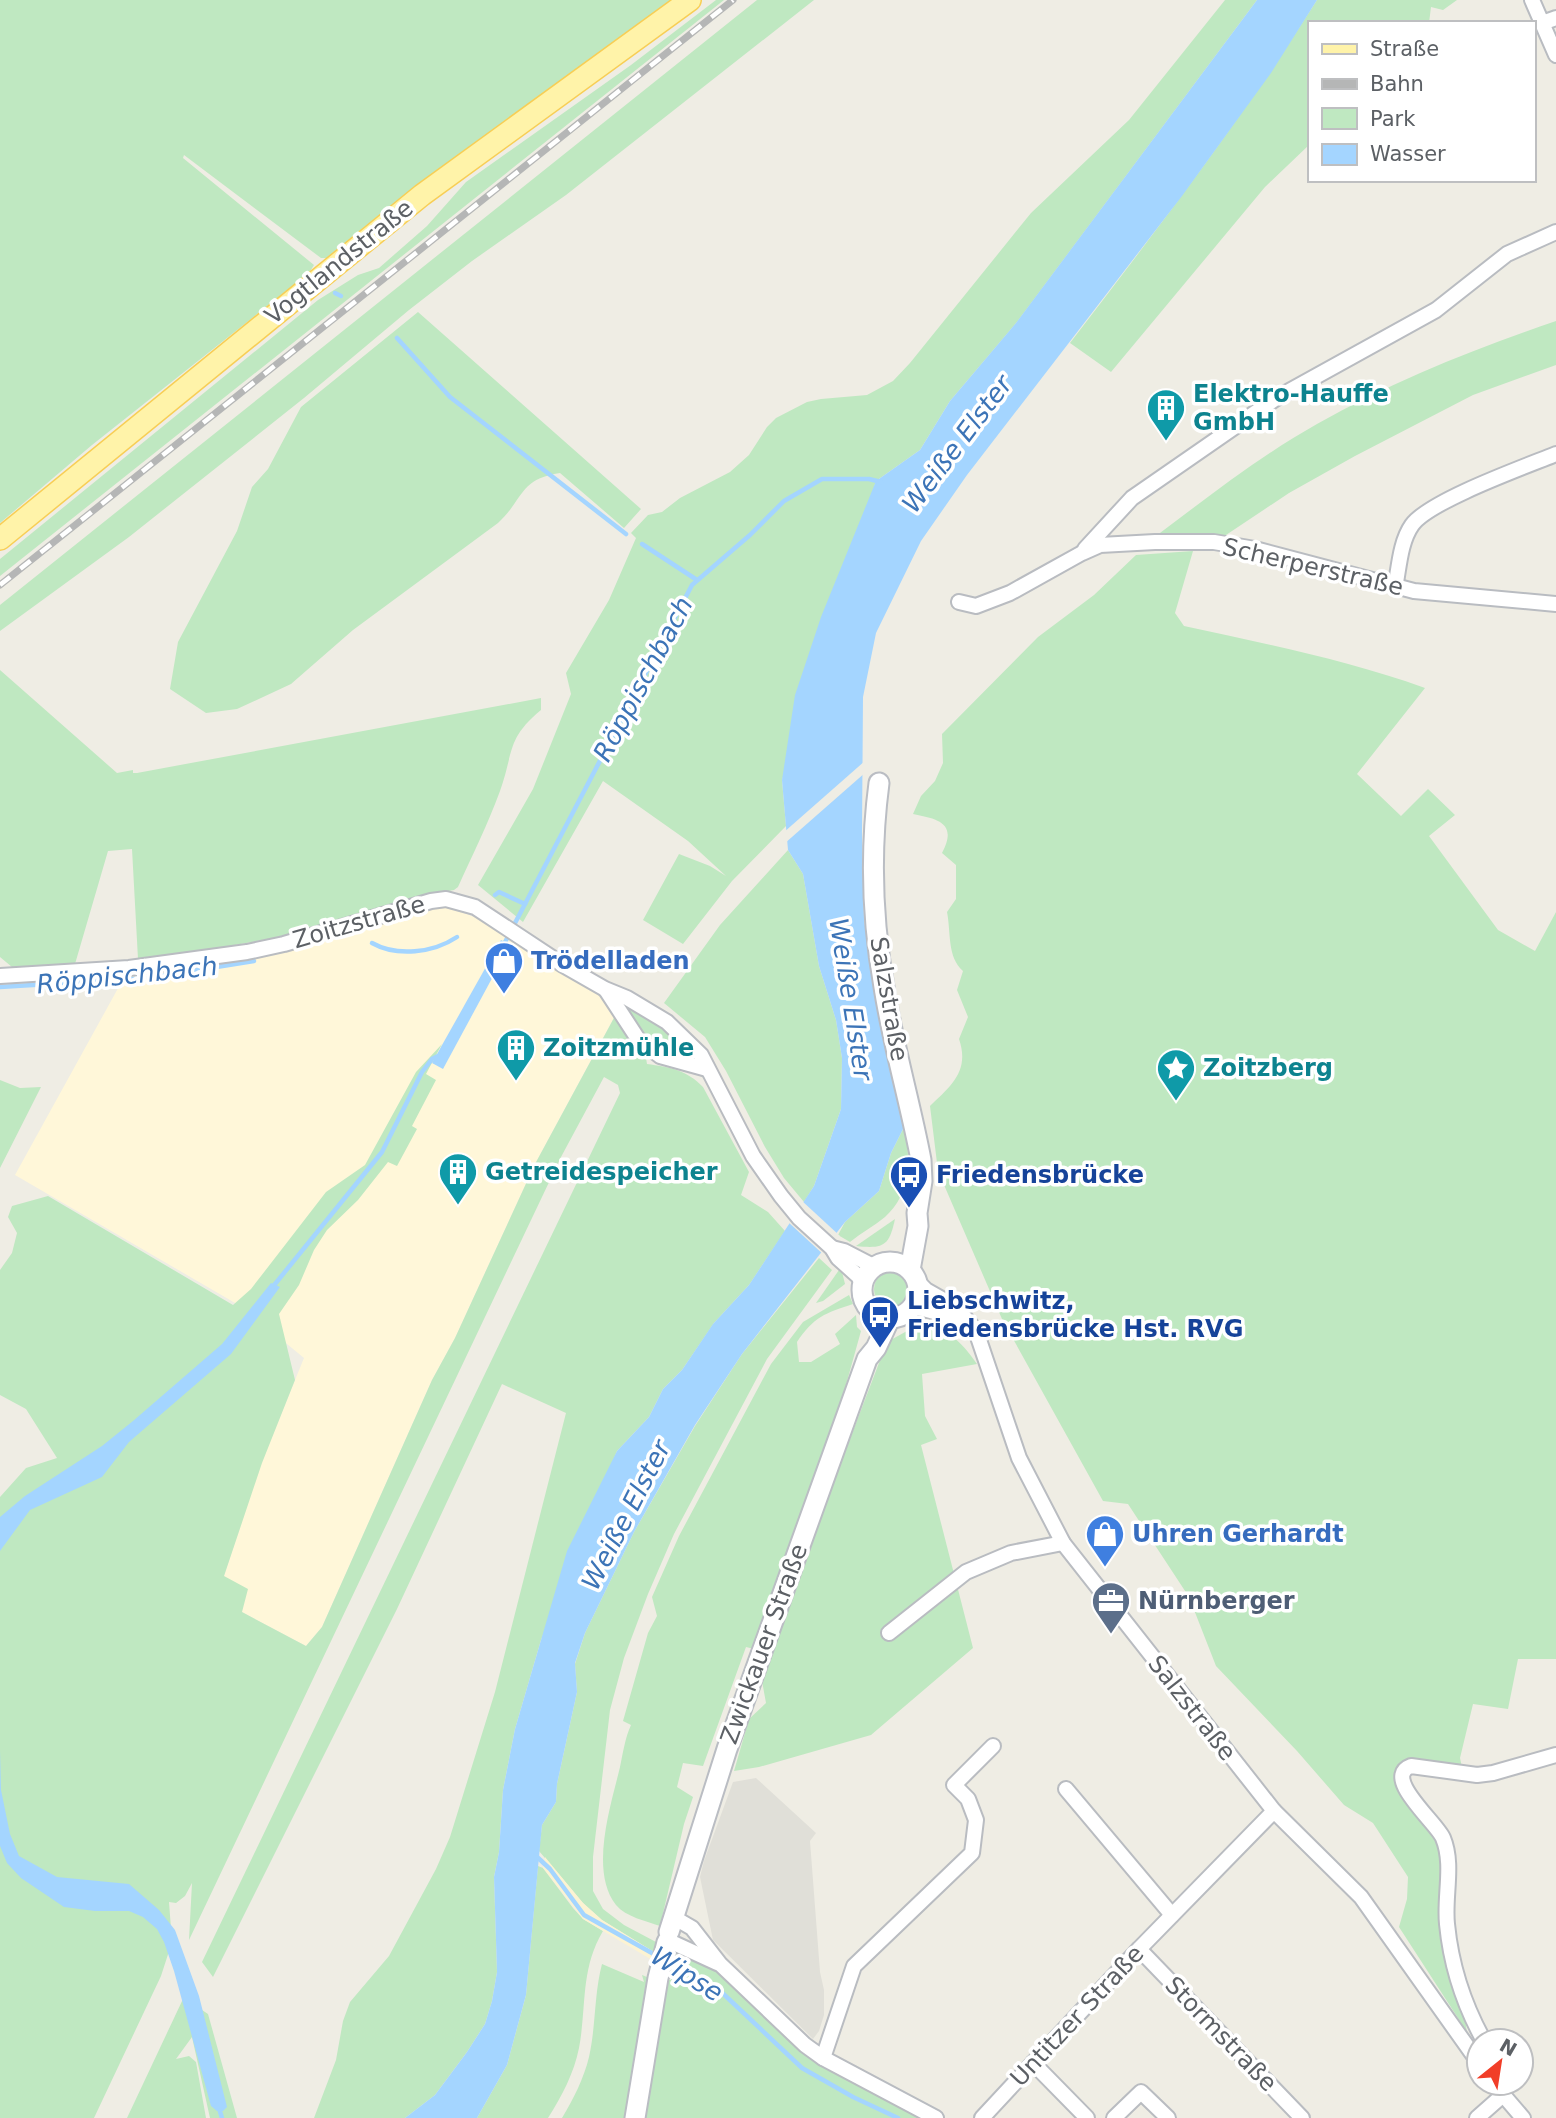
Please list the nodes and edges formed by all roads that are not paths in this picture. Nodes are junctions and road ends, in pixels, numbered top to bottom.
1 (690, 0) edge
2 (1532, 0) edge
3 (1549, 20) edge
4 (1556, 55) edge
5 (1556, 232) edge
6 (1556, 454) edge
7 (0, 539) edge
8 (1082, 553) junction
9 (1395, 587) junction
10 (959, 602) dead end
11 (1556, 604) edge
12 (879, 783) dead end
13 (0, 976) edge
14 (605, 989) junction
15 (707, 1069) junction
16 (850, 1261) junction
17 (899, 1270) junction
18 (863, 1284) junction
19 (912, 1308) junction
20 (871, 1310) junction
21 (962, 1317) junction
22 (890, 1318) junction
23 (867, 1359) junction
24 (1063, 1543) junction
25 (889, 1633) dead end
26 (993, 1746) dead end
27 (1556, 1755) edge
28 (1066, 1790) dead end
29 (1274, 1811) junction
30 (1172, 1915) junction
31 (669, 1933) junction
32 (1139, 1949) junction
33 (720, 1964) junction
34 (1477, 2027) edge
35 (1465, 2043) edge
36 (823, 2059) junction
37 (1033, 2063) junction
38 (1501, 2097) edge
39 (1505, 2097) edge
40 (635, 2118) edge
41 (936, 2118) edge
42 (982, 2118) edge
43 (1087, 2118) edge
44 (1114, 2118) edge
45 (1168, 2118) edge
46 (1302, 2118) edge
47 (1477, 2118) edge
48 (1523, 2118) edge

1 - 7 main road, Vogtlandstraße
2 - 3 street
3 - 4 street
5 - 8 street
6 - 9 street
8 - 9 street, Scherperstraße
8 - 10 street, Scherperstraße
9 - 11 street, Scherperstraße
12 - 17 main road, Salzstraße
13 - 14 street, Zoitzstraße
14 - 15 street, Zoitzstraße
14 - 15 street, Zoitzstraße
15 - 16 street, Zoitzstraße
16 - 17 street, Zoitzstraße
16 - 18 street, Zoitzstraße
17 - 18 main road
17 - 19 main road
17 - 21 street, Salzstraße
18 - 20 main road, Zwickauer Straße
19 - 21 street
19 - 22 main road
20 - 22 main road
20 - 23 main road, Zwickauer Straße
21 - 24 street, Salzstraße
22 - 23 main road, Zwickauer Straße
23 - 31 main road, Zwickauer Straße
24 - 25 street
24 - 29 street, Salzstraße
26 - 36 street
27 - 34 street
28 - 30 street
29 - 30 street, Untitzer Straße
29 - 35 street, Salzstraße
30 - 32 street, Untitzer Straße
31 - 33 street
31 - 33 street
31 - 40 main road, Zwickauer Straße
32 - 37 street, Untitzer Straße
32 - 46 street, Stormstraße
33 - 36 street
36 - 41 street
37 - 42 street, Untitzer Straße
37 - 43 street
38 - 47 street
39 - 48 street
44 - 45 street

